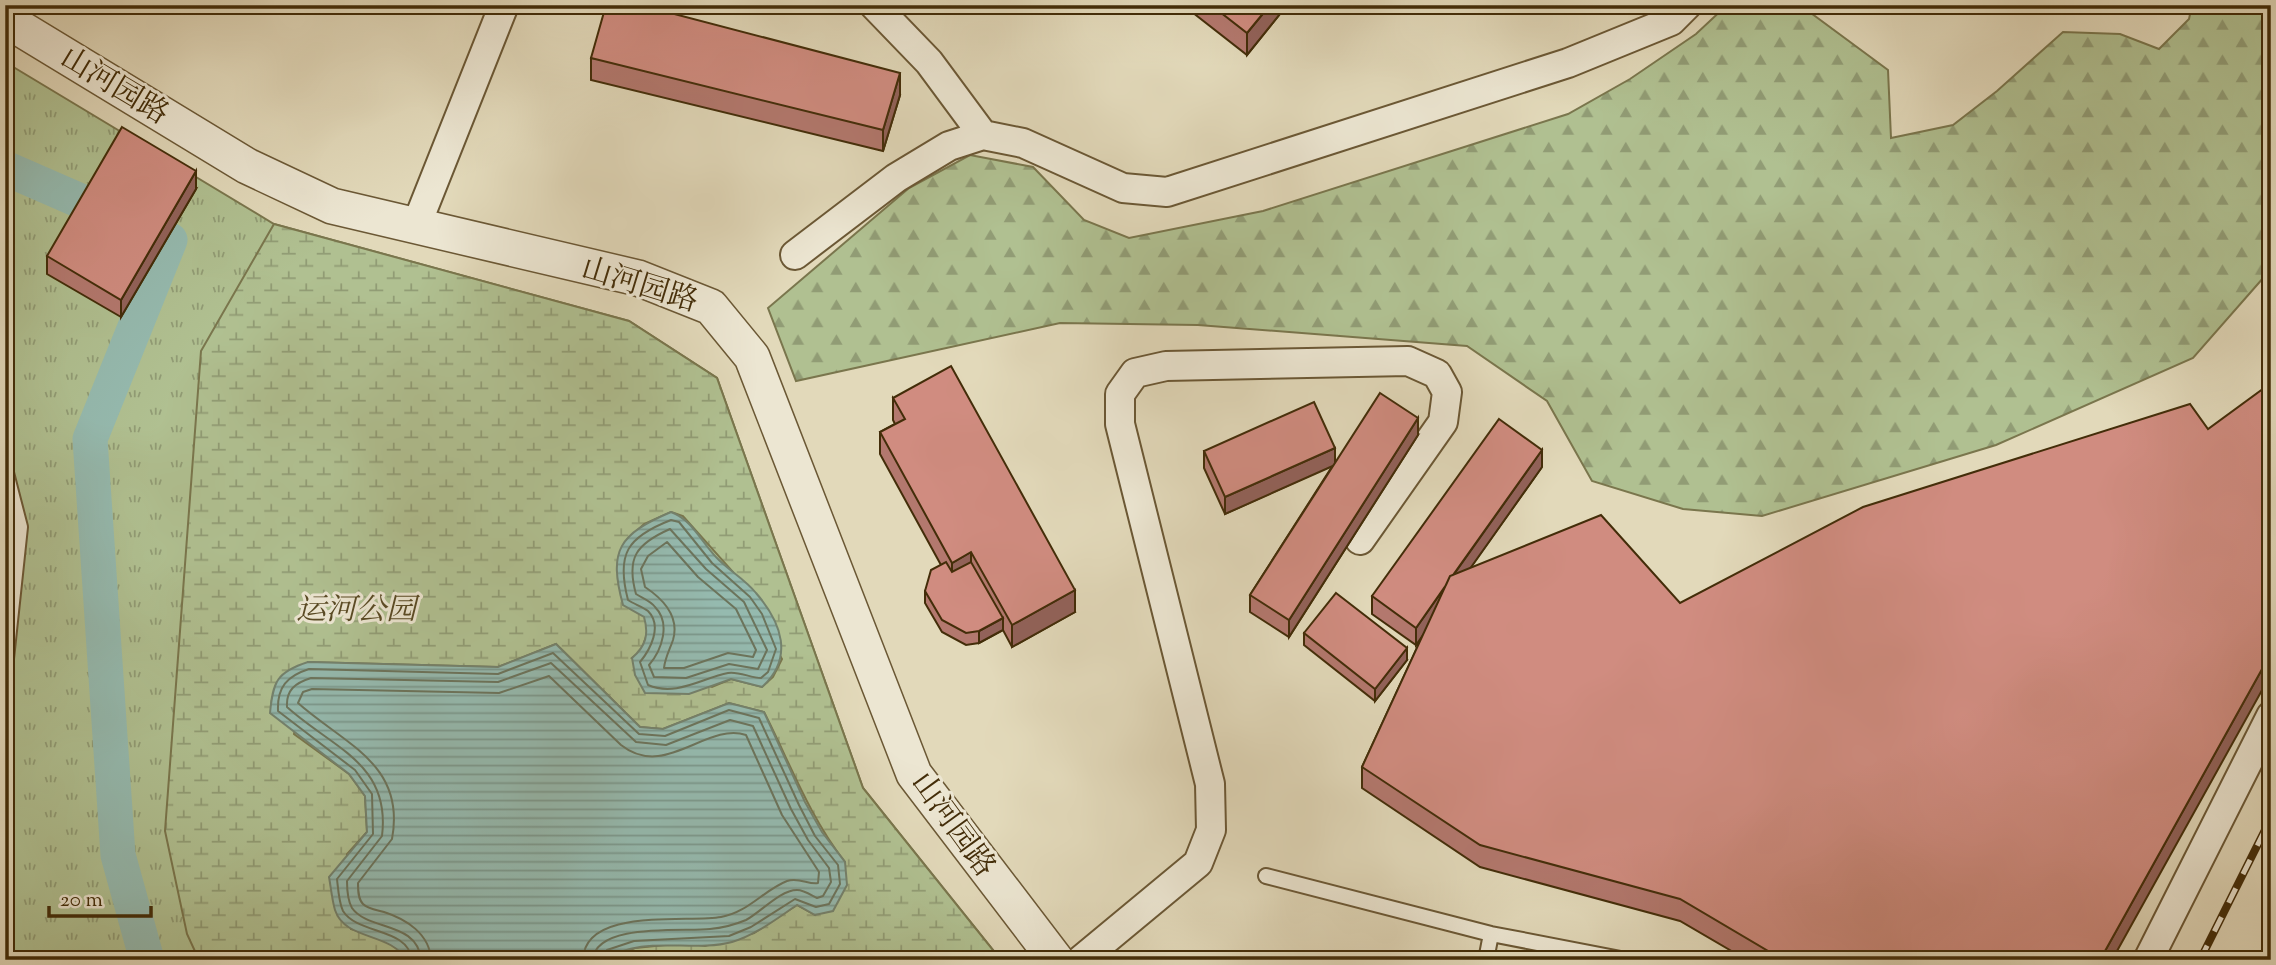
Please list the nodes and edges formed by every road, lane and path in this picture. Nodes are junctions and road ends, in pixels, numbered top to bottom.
1 (504, 5) edge
2 (874, 5) edge
3 (1687, 5) edge
4 (5, 19) edge
5 (983, 135) junction
6 (416, 226) junction
7 (795, 255) dead end
8 (5, 470) edge
9 (1360, 540) dead end
10 (5, 668) edge
11 (2271, 716) edge
12 (1265, 876) dead end
13 (1491, 934) junction
14 (5, 951) edge
15 (7, 960) edge
16 (1056, 960) edge
17 (1081, 960) edge
18 (1486, 960) edge
19 (1626, 960) edge
20 (2148, 960) edge

1 - 6 street
2 - 5 street
3 - 5 street
4 - 6 street, 山河园路
5 - 7 street
6 - 16 street, 山河园路
8 - 10 lane
9 - 17 street
11 - 20 street
12 - 13 lane
13 - 18 lane
13 - 19 lane
14 - 15 lane

